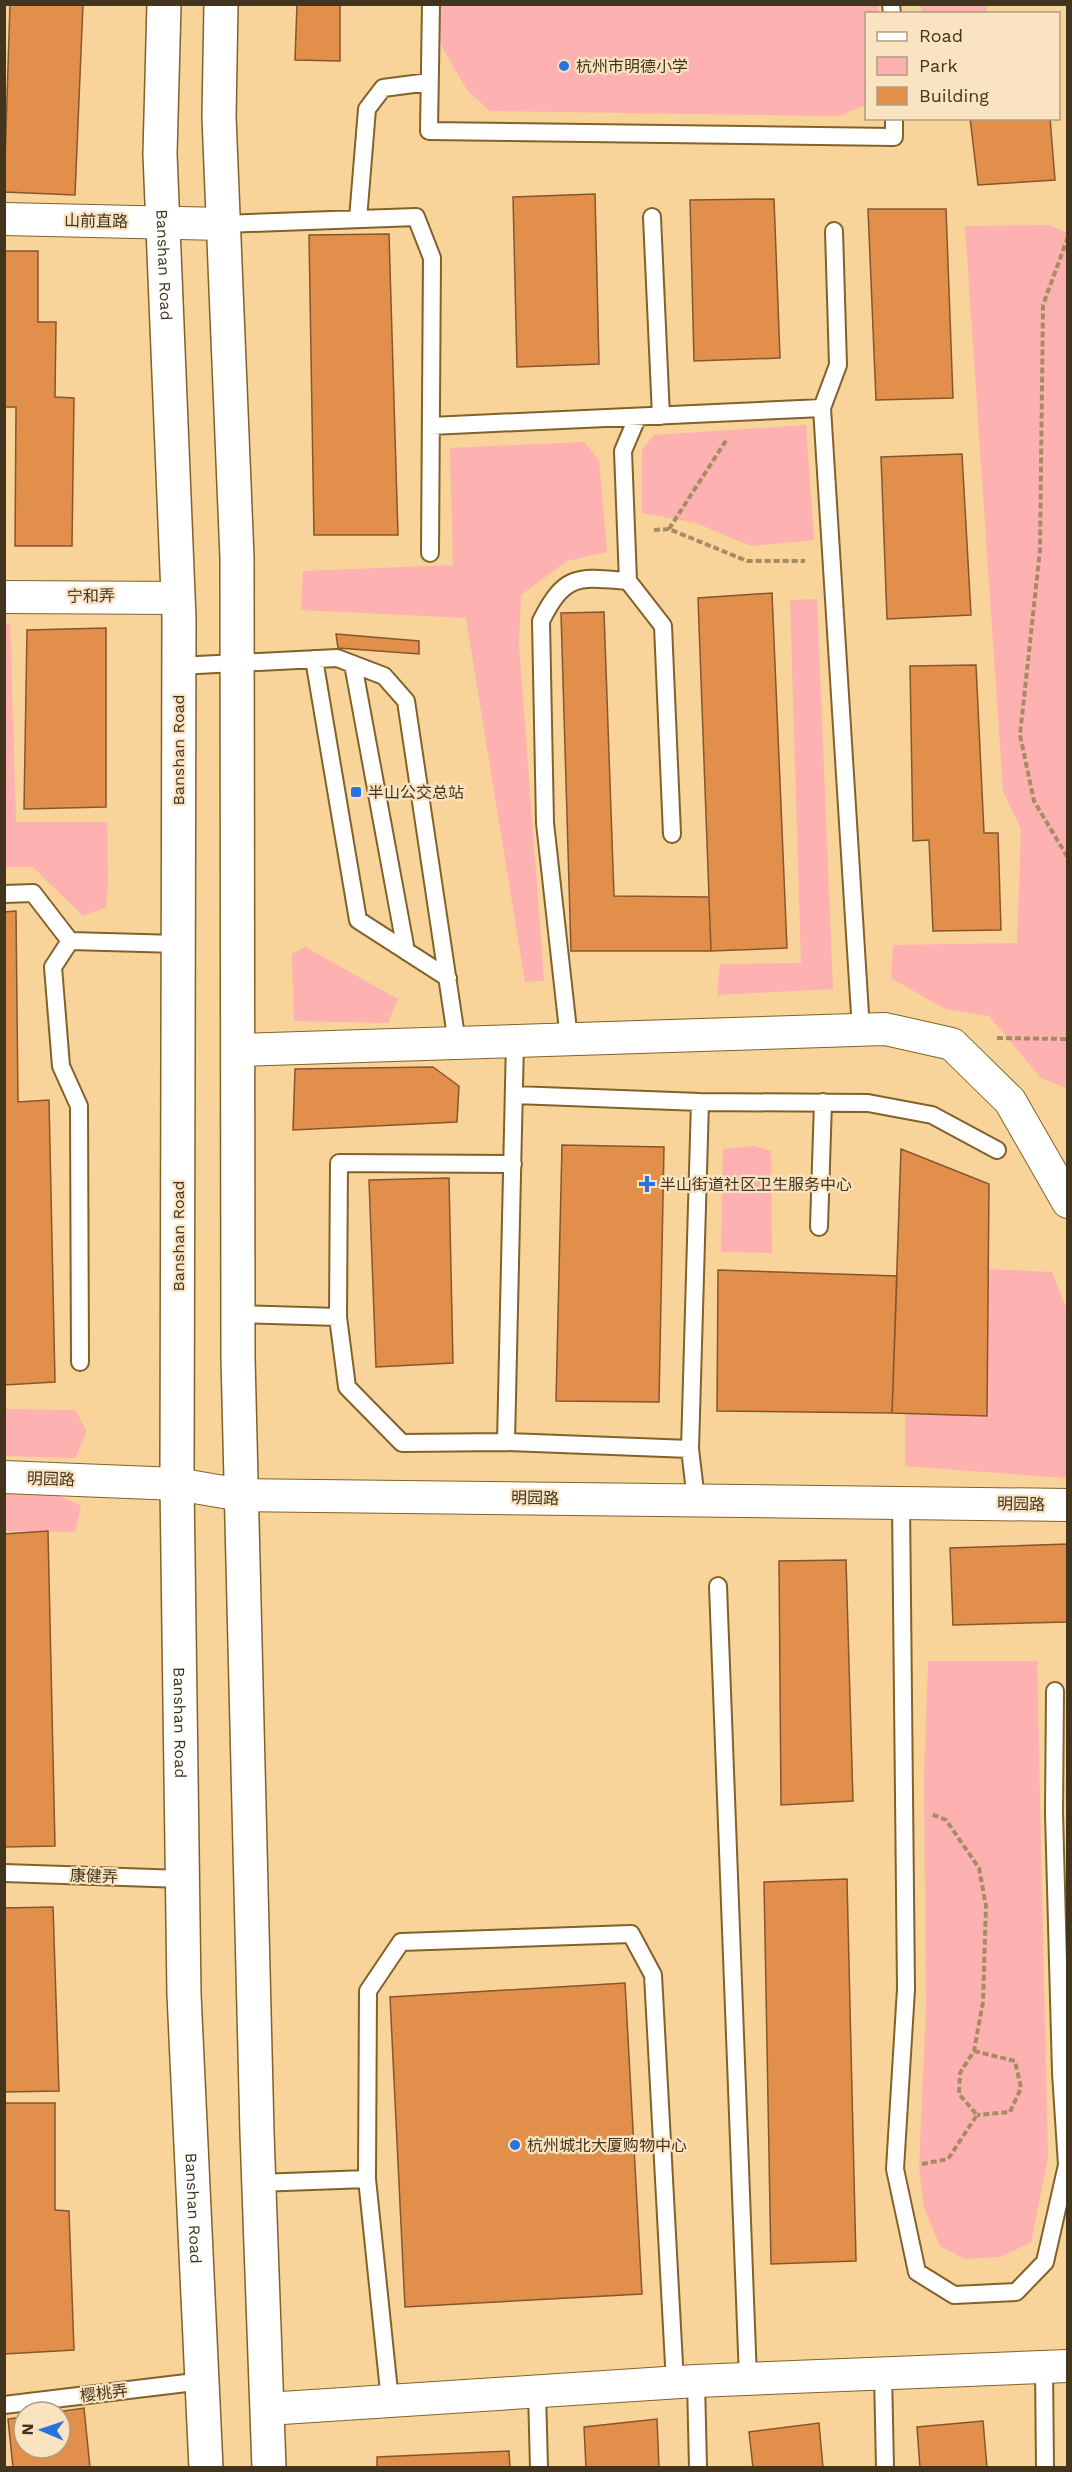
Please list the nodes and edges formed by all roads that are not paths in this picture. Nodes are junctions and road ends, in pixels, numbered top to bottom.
1 (164, 4) edge
2 (221, 4) edge
3 (430, 4) edge
4 (429, 82) junction
5 (894, 120) edge
6 (652, 217) dead end
7 (4, 219) edge
8 (358, 219) junction
9 (163, 223) junction
10 (223, 224) junction
11 (834, 231) dead end
12 (822, 408) junction
13 (661, 416) junction
14 (637, 418) junction
15 (431, 426) junction
16 (430, 552) dead end
17 (628, 581) junction
18 (4, 597) edge
19 (178, 598) junction
20 (314, 659) junction
21 (238, 662) junction
22 (353, 664) junction
23 (178, 666) junction
24 (672, 834) dead end
25 (4, 894) edge
26 (70, 940) junction
27 (178, 944) junction
28 (406, 951) junction
29 (448, 978) junction
30 (861, 1030) junction
31 (569, 1039) junction
32 (515, 1041) junction
33 (457, 1042) junction
34 (239, 1050) junction
35 (515, 1095) junction
36 (700, 1102) junction
37 (824, 1102) junction
38 (997, 1150) dead end
39 (513, 1164) junction
40 (1068, 1202) edge
41 (819, 1227) dead end
42 (238, 1314) junction
43 (338, 1317) junction
44 (80, 1362) dead end
45 (506, 1442) junction
46 (690, 1449) junction
47 (4, 1477) edge
48 (177, 1484) junction
49 (241, 1495) junction
50 (696, 1500) junction
51 (901, 1503) junction
52 (1068, 1505) edge
53 (718, 1586) dead end
54 (1055, 1691) dead end
55 (4, 1873) edge
56 (183, 1879) junction
57 (367, 2179) junction
58 (258, 2183) junction
59 (1056, 2367) edge
60 (883, 2373) junction
61 (748, 2379) junction
62 (203, 2381) junction
63 (685, 2382) junction
64 (537, 2392) junction
65 (390, 2401) junction
66 (4, 2405) edge
67 (267, 2409) junction
68 (206, 2468) edge
69 (269, 2468) edge
70 (539, 2468) edge
71 (698, 2468) edge
72 (885, 2468) edge
73 (1045, 2468) edge

1 - 9 main road, Banshan Road
2 - 10 main road
3 - 4 lane
4 - 5 lane
4 - 8 lane
6 - 13 lane
7 - 9 street, 山前直路
8 - 10 lane
8 - 15 lane
9 - 10 street, 山前直路
9 - 19 main road, Banshan Road
10 - 21 main road
11 - 12 lane
12 - 13 lane
12 - 30 lane
13 - 14 lane
14 - 15 lane
14 - 17 lane
15 - 16 lane
17 - 24 lane
17 - 31 lane
18 - 19 street, 宁和弄
19 - 23 main road, Banshan Road
20 - 21 lane
20 - 22 lane
20 - 28 lane
21 - 23 lane
21 - 34 main road
22 - 28 lane
22 - 29 lane
23 - 27 main road, Banshan Road
25 - 26 lane
26 - 27 lane
26 - 44 lane
27 - 48 main road, Banshan Road
28 - 29 lane
29 - 33 lane
30 - 31 street
30 - 40 street
31 - 32 street
32 - 33 street
32 - 35 lane
33 - 34 street
34 - 42 main road
35 - 36 lane
35 - 39 lane
36 - 37 lane
36 - 46 lane
37 - 38 lane
37 - 41 lane
39 - 43 lane
39 - 45 lane
42 - 43 lane
42 - 49 main road
43 - 45 lane
45 - 46 lane
46 - 50 lane
47 - 48 street, 明园路
48 - 49 street, 明园路
48 - 56 main road, Banshan Road
49 - 50 street, 明园路
49 - 58 main road
50 - 51 street, 明园路
51 - 52 street, 明园路
51 - 54 lane
53 - 61 lane
55 - 56 lane, 康健弄
56 - 62 main road, Banshan Road
57 - 58 lane
57 - 63 lane
57 - 65 lane
58 - 67 main road
59 - 60 street
59 - 73 lane
60 - 61 street
60 - 72 lane
61 - 63 street
62 - 66 lane, 樱桃弄
62 - 68 main road, Banshan Road
63 - 64 street
63 - 71 lane
64 - 65 street
64 - 70 lane
65 - 67 street
67 - 69 main road

